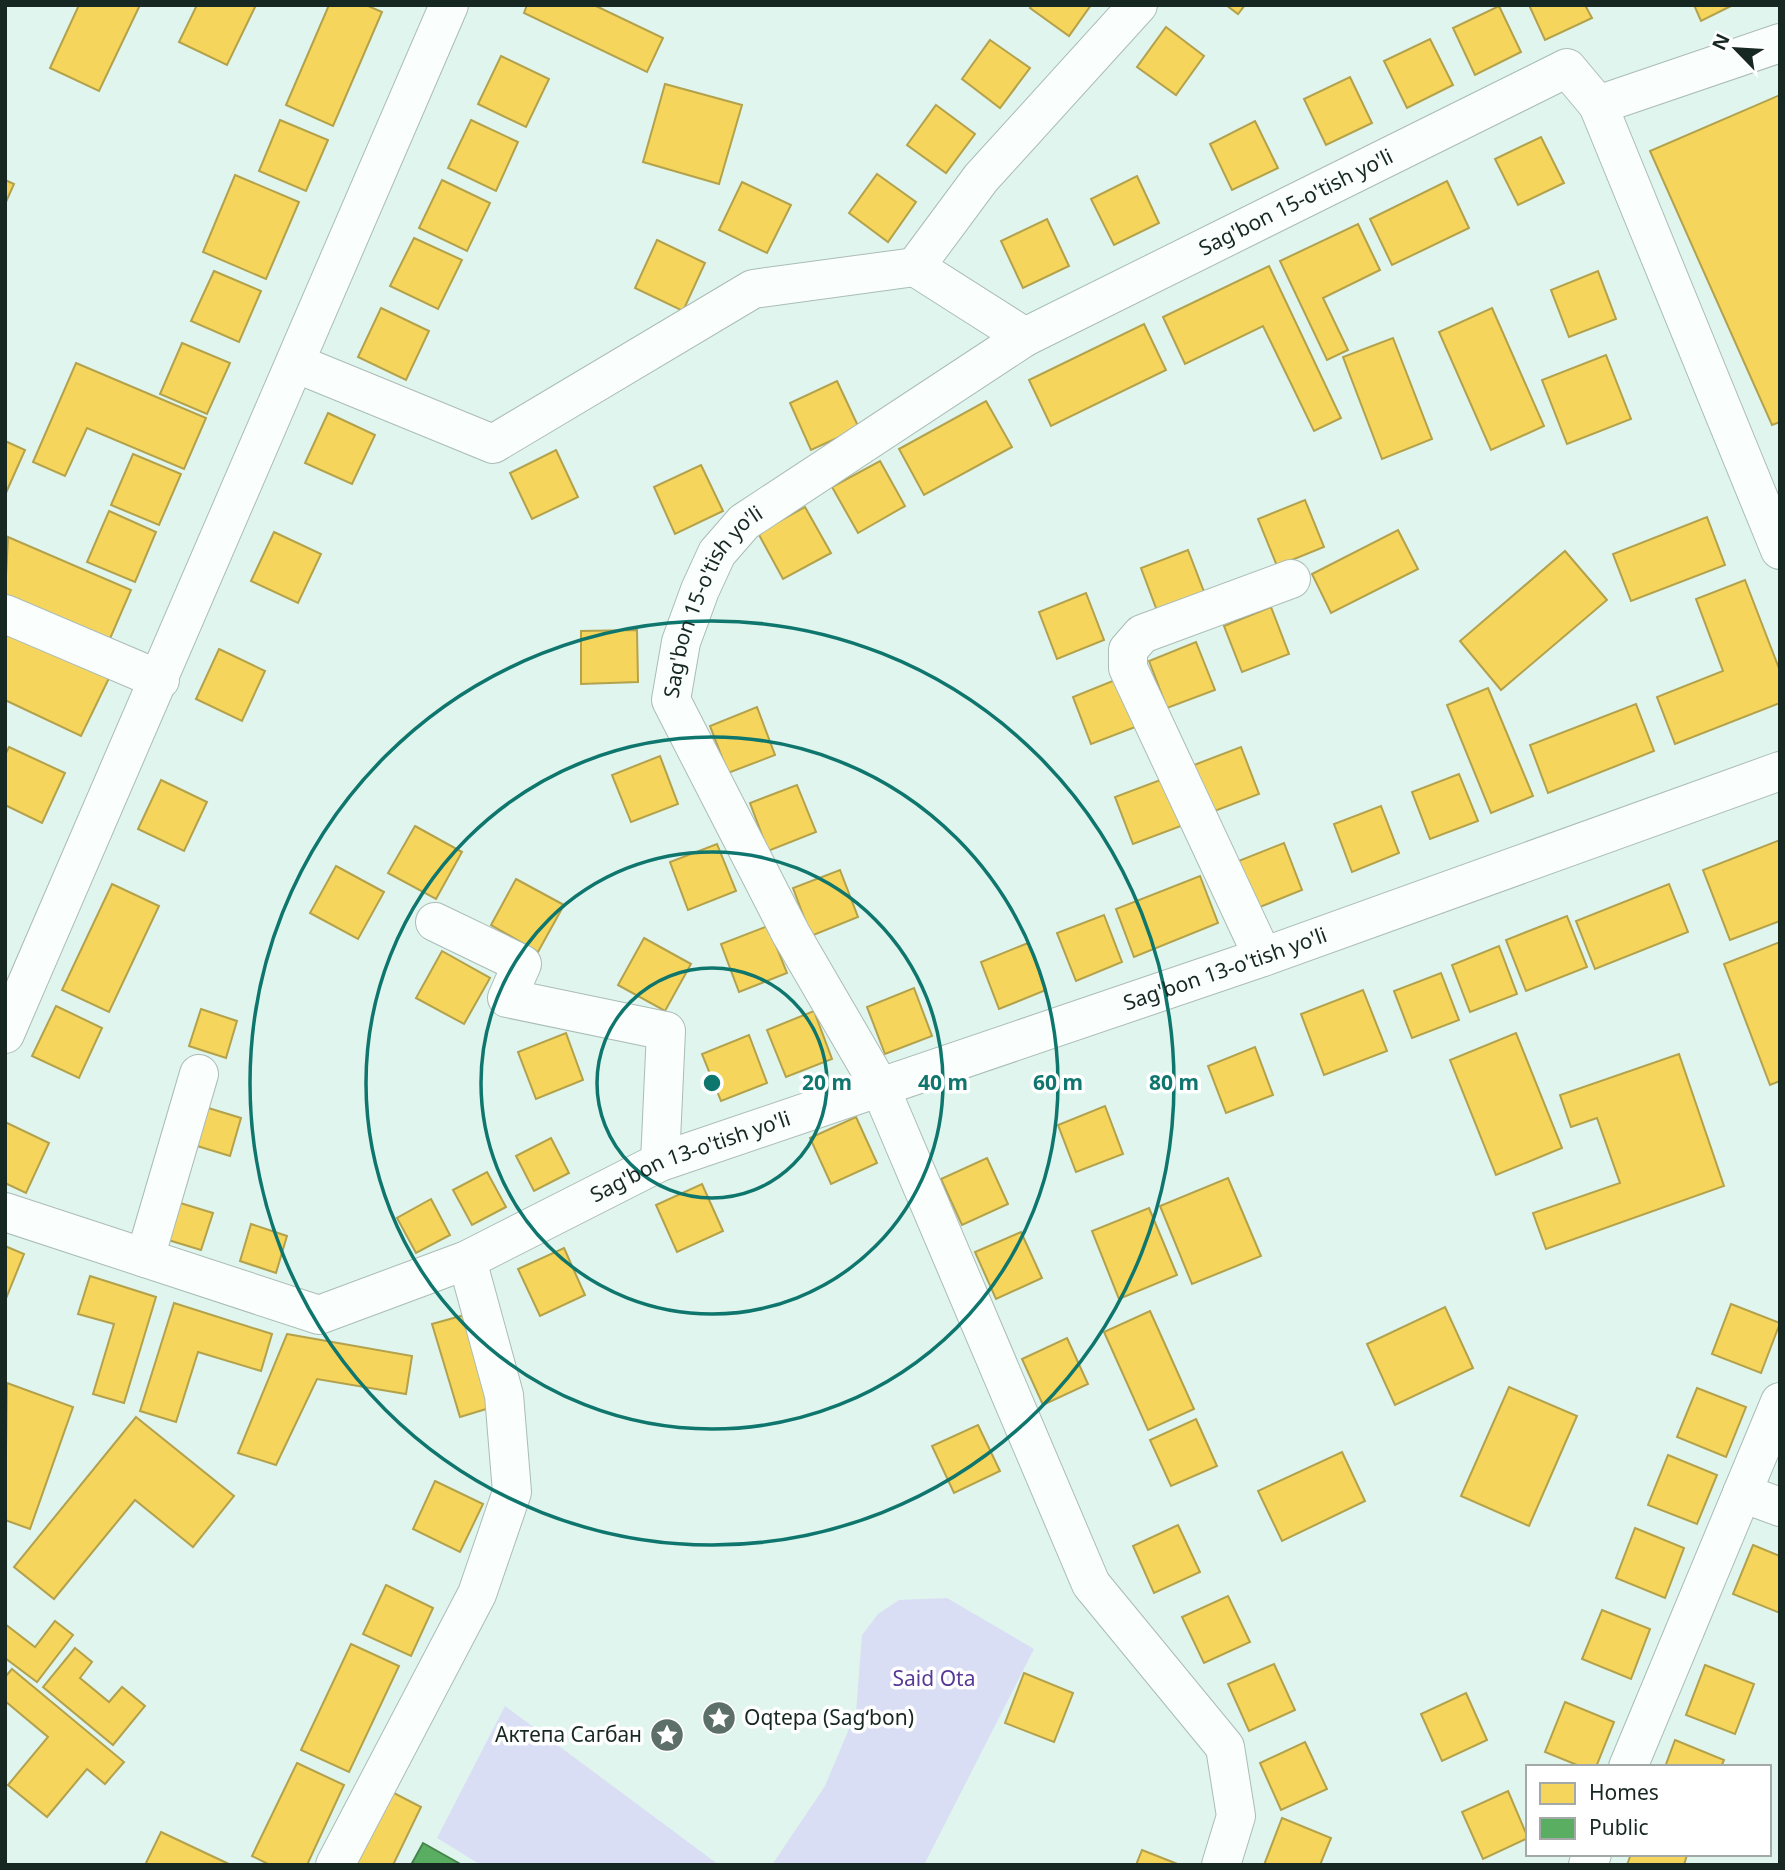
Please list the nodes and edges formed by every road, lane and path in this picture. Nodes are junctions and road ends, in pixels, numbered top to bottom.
1 (449, 5) edge
2 (1138, 5) edge
3 (1780, 43) edge
4 (1598, 106) junction
5 (915, 267) junction
6 (1026, 337) junction
7 (295, 363) junction
8 (1780, 550) edge
9 (1291, 579) dead end
10 (5, 614) edge
11 (160, 680) junction
12 (1780, 771) edge
13 (435, 922) dead end
14 (1263, 957) junction
15 (5, 1034) edge
16 (198, 1074) dead end
17 (880, 1087) junction
18 (660, 1162) junction
19 (5, 1212) edge
20 (145, 1258) junction
21 (467, 1260) junction
22 (1780, 1402) edge
23 (1742, 1493) junction
24 (1780, 1507) edge
25 (1630, 1765) edge
26 (335, 1865) edge
27 (1221, 1865) edge

1 - 7 street
2 - 5 street
3 - 4 street
4 - 6 street, Sag'bon 15-o'tish yo'li
4 - 8 street
5 - 6 street
5 - 7 street
6 - 17 street, Sag'bon 15-o'tish yo'li
7 - 11 street
9 - 14 street
10 - 11 street
11 - 15 street
12 - 14 street, Sag'bon 13-o'tish yo'li
13 - 18 street
14 - 17 street, Sag'bon 13-o'tish yo'li
16 - 20 street
17 - 18 street, Sag'bon 13-o'tish yo'li
17 - 27 street, Sag'bon 15-o'tish yo'li
18 - 21 street, Sag'bon 13-o'tish yo'li
19 - 20 street, Sag'bon 13-o'tish yo'li
20 - 21 street, Sag'bon 13-o'tish yo'li
21 - 26 street
22 - 23 street
23 - 24 street
23 - 25 street

